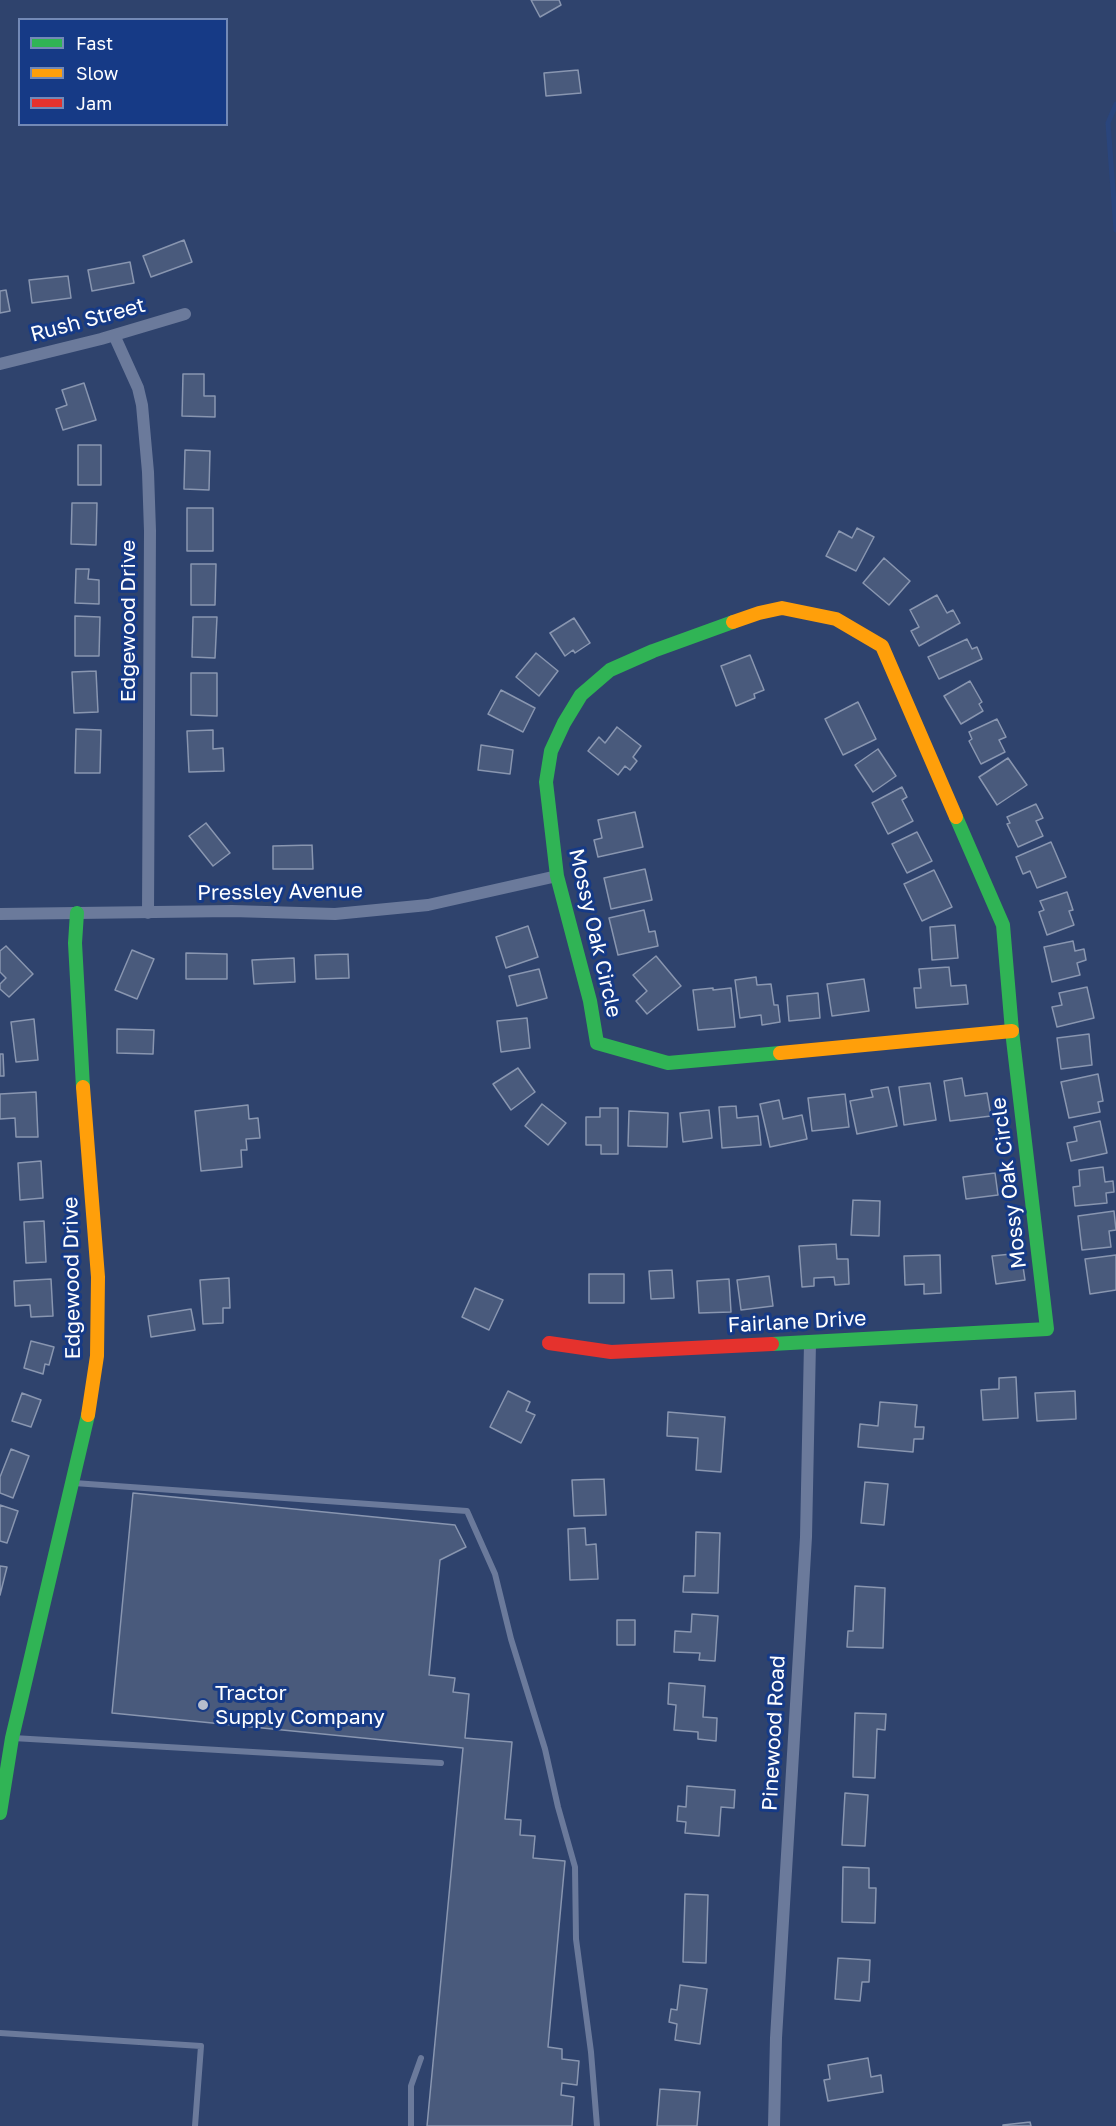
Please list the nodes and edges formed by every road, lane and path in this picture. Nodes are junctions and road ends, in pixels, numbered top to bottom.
1 (186, 314) dead end
2 (114, 335) junction
3 (0, 364) edge
4 (556, 876) junction
5 (76, 913) junction
6 (148, 913) junction
7 (0, 914) edge
8 (1012, 1031) junction
9 (1047, 1329) joint
10 (549, 1343) dead end
11 (810, 1343) junction
12 (73, 1483) junction
13 (6, 1737) edge
14 (441, 1762) dead end
15 (0, 1813) edge
16 (0, 2033) edge
17 (421, 2058) dead end
18 (195, 2126) edge
19 (411, 2126) edge
20 (597, 2126) edge
21 (774, 2126) edge

1 - 2 street, Rush Street
2 - 3 street, Rush Street
2 - 6 street, Edgewood Drive
4 - 6 street, Pressley Avenue
4 - 8 street, Mossy Oak Circle
4 - 8 street, Mossy Oak Circle
5 - 6 street, Pressley Avenue
5 - 7 street, Pressley Avenue
5 - 12 street, Edgewood Drive
8 - 9 street, Mossy Oak Circle
9 - 11 street, Fairlane Drive
10 - 11 street, Fairlane Drive
11 - 21 street, Pinewood Road
12 - 13 street, Edgewood Drive
12 - 20 lane
13 - 14 lane
13 - 15 street, Edgewood Drive
16 - 18 lane
17 - 19 lane

